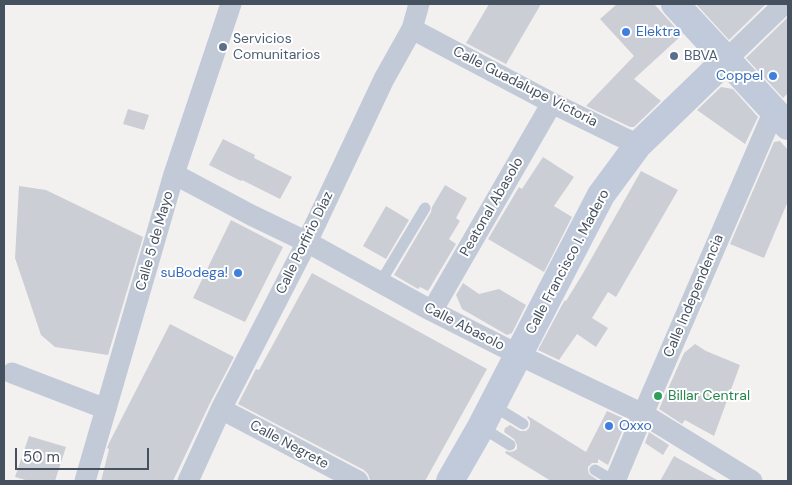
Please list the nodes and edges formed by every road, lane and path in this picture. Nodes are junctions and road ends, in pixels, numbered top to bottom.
1 (231, 4) edge
2 (419, 4) edge
3 (675, 4) edge
4 (784, 4) edge
5 (412, 29) junction
6 (727, 59) junction
7 (552, 103) junction
8 (781, 119) edge
9 (638, 145) junction
10 (174, 174) junction
11 (425, 208) dead end
12 (307, 242) junction
13 (380, 282) junction
14 (432, 311) junction
15 (519, 355) junction
16 (12, 373) dead end
17 (106, 409) junction
18 (221, 409) junction
19 (643, 414) junction
20 (487, 416) junction
21 (523, 424) dead end
22 (510, 445) dead end
23 (595, 470) dead end
24 (86, 481) edge
25 (188, 481) edge
26 (358, 481) edge
27 (450, 481) edge
28 (615, 481) edge
29 (752, 481) edge

1 - 10 street, Calle 5 de Mayo
2 - 5 street, Calle Porfirio Díaz
3 - 6 street
4 - 6 street, Calle Francisco I. Madero
5 - 7 street, Calle Guadalupe Victoria
5 - 12 street, Calle Porfirio Díaz
6 - 8 street
6 - 9 street, Calle Francisco I. Madero
7 - 9 street, Calle Guadalupe Victoria
7 - 14 street, Peatonal Abasolo
8 - 19 street, Calle Independencia
9 - 15 street, Calle Francisco I. Madero
10 - 12 street, Calle Abasolo
10 - 17 street, Calle 5 de Mayo
11 - 13 lane
12 - 13 street, Calle Abasolo
12 - 18 street, Calle Porfirio Díaz
13 - 14 street, Calle Abasolo
14 - 15 street, Calle Abasolo
15 - 19 street, Calle Abasolo
15 - 20 street, Calle Francisco I. Madero
16 - 17 street
17 - 24 street, Calle 5 de Mayo
18 - 25 street, Calle Porfirio Díaz
18 - 26 street, Calle Negrete
19 - 28 street, Calle Independencia
19 - 29 street, Calle Abasolo
20 - 21 lane
20 - 22 lane
20 - 27 street, Calle Francisco I. Madero
23 - 28 lane

